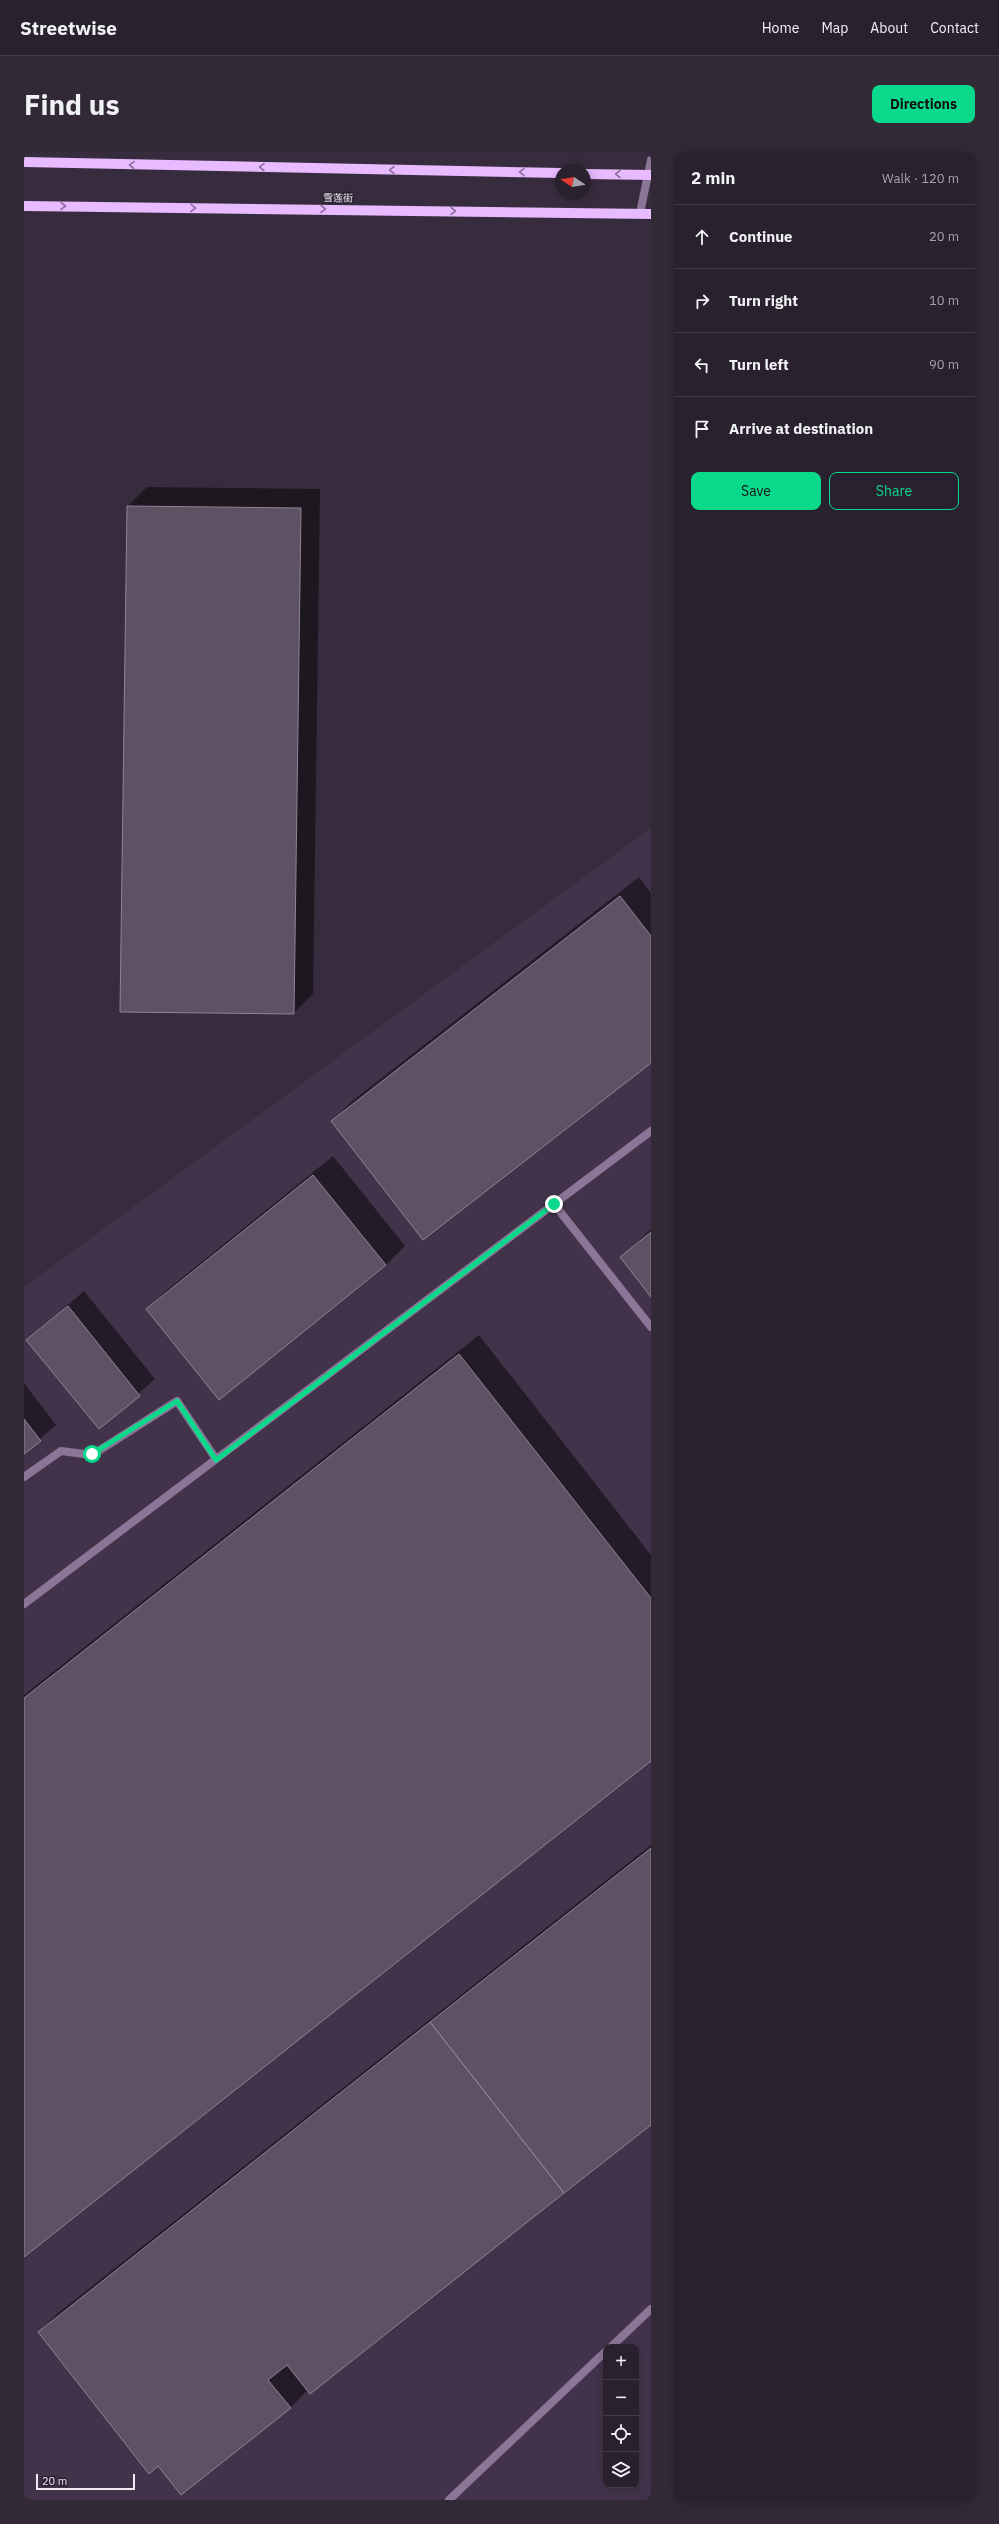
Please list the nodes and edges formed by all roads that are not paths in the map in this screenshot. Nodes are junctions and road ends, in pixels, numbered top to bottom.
1 (651, 160) edge
2 (24, 162) edge
3 (555, 173) edge
4 (591, 174) edge
5 (650, 175) edge
6 (24, 206) edge
7 (640, 213) junction
8 (651, 214) edge
9 (651, 1130) edge
10 (554, 1204) junction
11 (651, 1327) edge
12 (216, 1460) junction
13 (24, 1477) edge
14 (24, 1604) edge
15 (651, 2309) edge
16 (614, 2344) edge
17 (603, 2354) edge
18 (449, 2500) edge

1 - 5 street
3 -> 2 main road
5 -> 4 main road
5 - 7 street
6 -> 7 main road, 雪莲街
7 - 8 main road, 雪莲街
9 - 10 street
10 - 11 street
10 - 12 street
12 - 13 street
12 - 14 street
15 - 16 street
17 - 18 street

